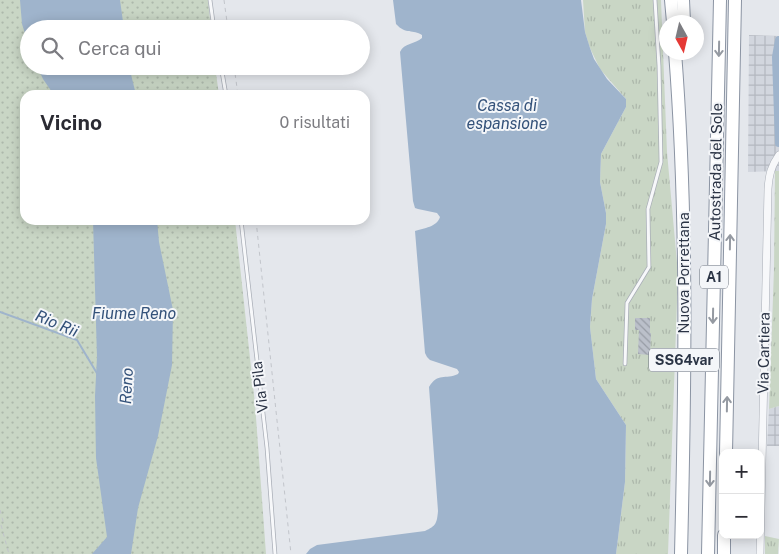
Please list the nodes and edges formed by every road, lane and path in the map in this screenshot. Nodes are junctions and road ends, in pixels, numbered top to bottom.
1 (210, 0) edge
2 (224, 0) edge
3 (654, 0) edge
4 (671, 0) edge
5 (684, 0) edge
6 (720, 0) edge
7 (735, 0) edge
8 (672, 15) edge
9 (684, 15) edge
10 (213, 20) edge
11 (227, 20) edge
12 (675, 60) edge
13 (684, 60) edge
14 (223, 75) edge
15 (235, 75) edge
16 (225, 90) edge
17 (237, 90) edge
18 (779, 155) edge
19 (682, 166) junction
20 (242, 225) edge
21 (257, 225) edge
22 (625, 364) dead end
23 (726, 449) edge
24 (0, 510) edge
25 (724, 539) edge
26 (9, 554) edge
27 (275, 554) edge
28 (291, 554) edge
29 (681, 554) edge
30 (708, 554) edge
31 (724, 554) edge
32 (760, 554) edge

1 - 10 lane
2 - 11 path
3 - 22 lane
4 - 8 highway
5 - 9 highway
6 -> 30 highway, Autostrada del Sole / A1
23 -> 7 highway, Autostrada del Sole / A1
12 - 19 highway, Nuova Porrettana / SS64var
13 - 19 highway
14 - 16 lane
15 - 17 path
18 - 32 street, Via Cartiera
19 - 29 highway, Nuova Porrettana / SS64var
20 - 27 lane, Via Pila
21 - 28 path
24 - 26 path
25 - 31 highway

